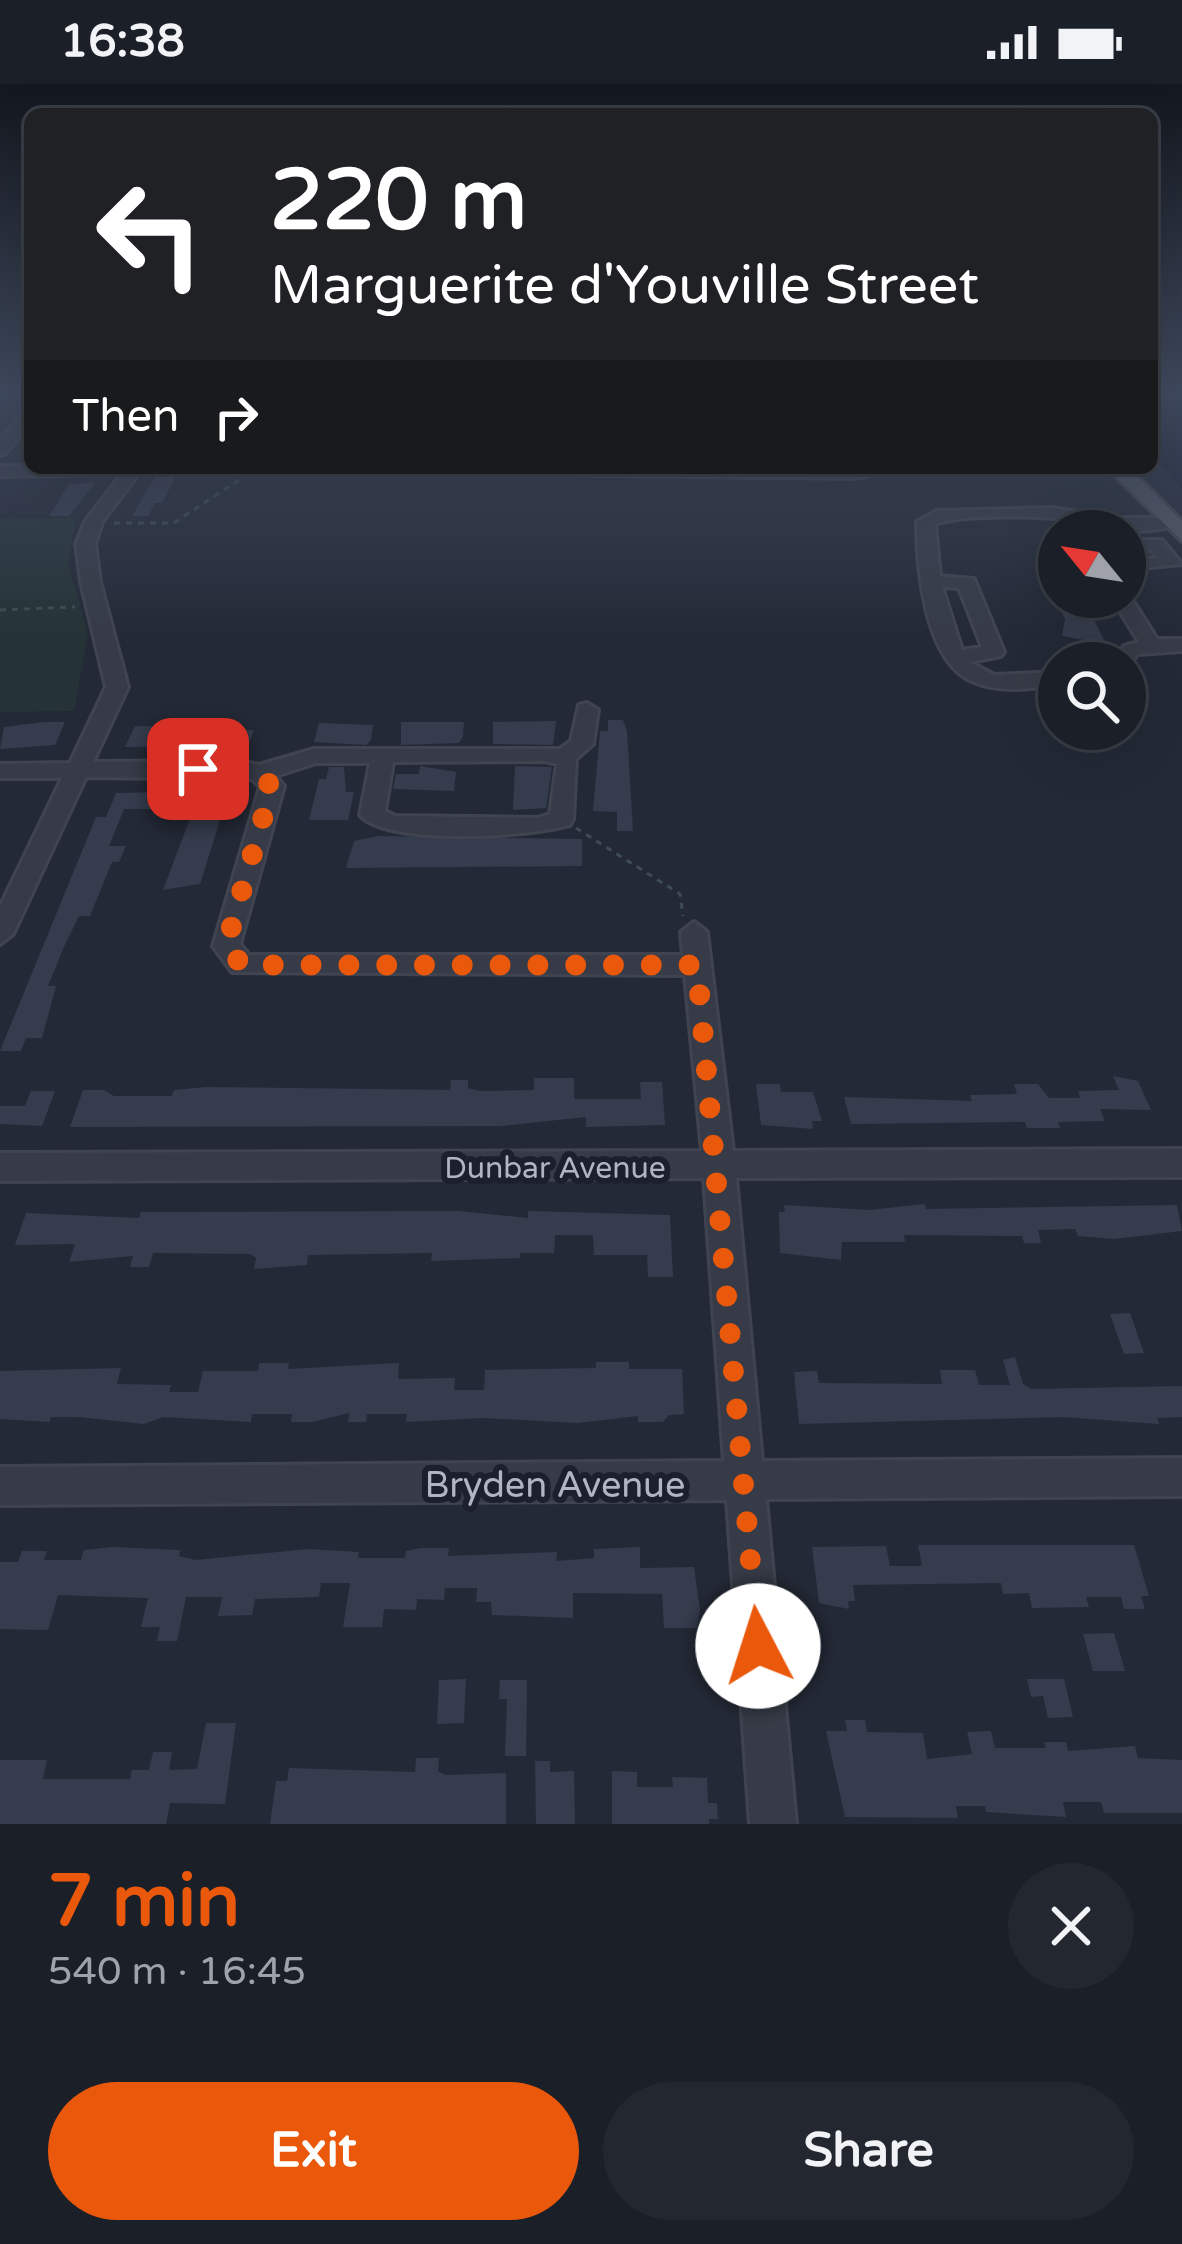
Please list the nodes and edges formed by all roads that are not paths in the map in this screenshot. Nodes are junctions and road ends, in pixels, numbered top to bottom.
1 (130, 474) edge
2 (1124, 474) edge
3 (1133, 474) edge
4 (1146, 497) junction
5 (1038, 515) edge
6 (1146, 528) edge
7 (1176, 529) edge
8 (927, 581) junction
9 (1134, 618) edge
10 (1151, 645) junction
11 (1182, 645) edge
12 (1146, 646) edge
13 (958, 657) junction
14 (1038, 678) edge
15 (587, 710) dead end
16 (382, 757) junction
17 (564, 757) junction
18 (78, 770) junction
19 (0, 771) edge
20 (260, 773) junction
21 (9, 895) edge
22 (688, 925) road end
23 (0, 934) edge
24 (697, 965) junction
25 (1182, 1163) edge
26 (0, 1167) edge
27 (719, 1168) junction
28 (1182, 1477) edge
29 (744, 1485) junction
30 (0, 1486) edge
31 (773, 1824) edge

1 - 18 street
2 - 4 main road
3 - 4 main road
4 - 7 main road
5 - 8 street
6 - 7 street
8 - 13 street
8 - 13 street
9 - 10 street
10 - 11 street
10 - 12 street
13 - 14 street
15 - 17 street
16 - 17 street
16 - 17 street
16 - 20 street
18 - 19 street
18 - 20 street
18 - 21 street
20 - 24 street
21 - 23 street
22 - 24 street
24 - 27 street
25 - 27 street, Dunbar Avenue
26 - 27 street, Dunbar Avenue
27 - 29 street
28 - 29 street, Bryden Avenue
29 - 30 street, Bryden Avenue
29 - 31 street

